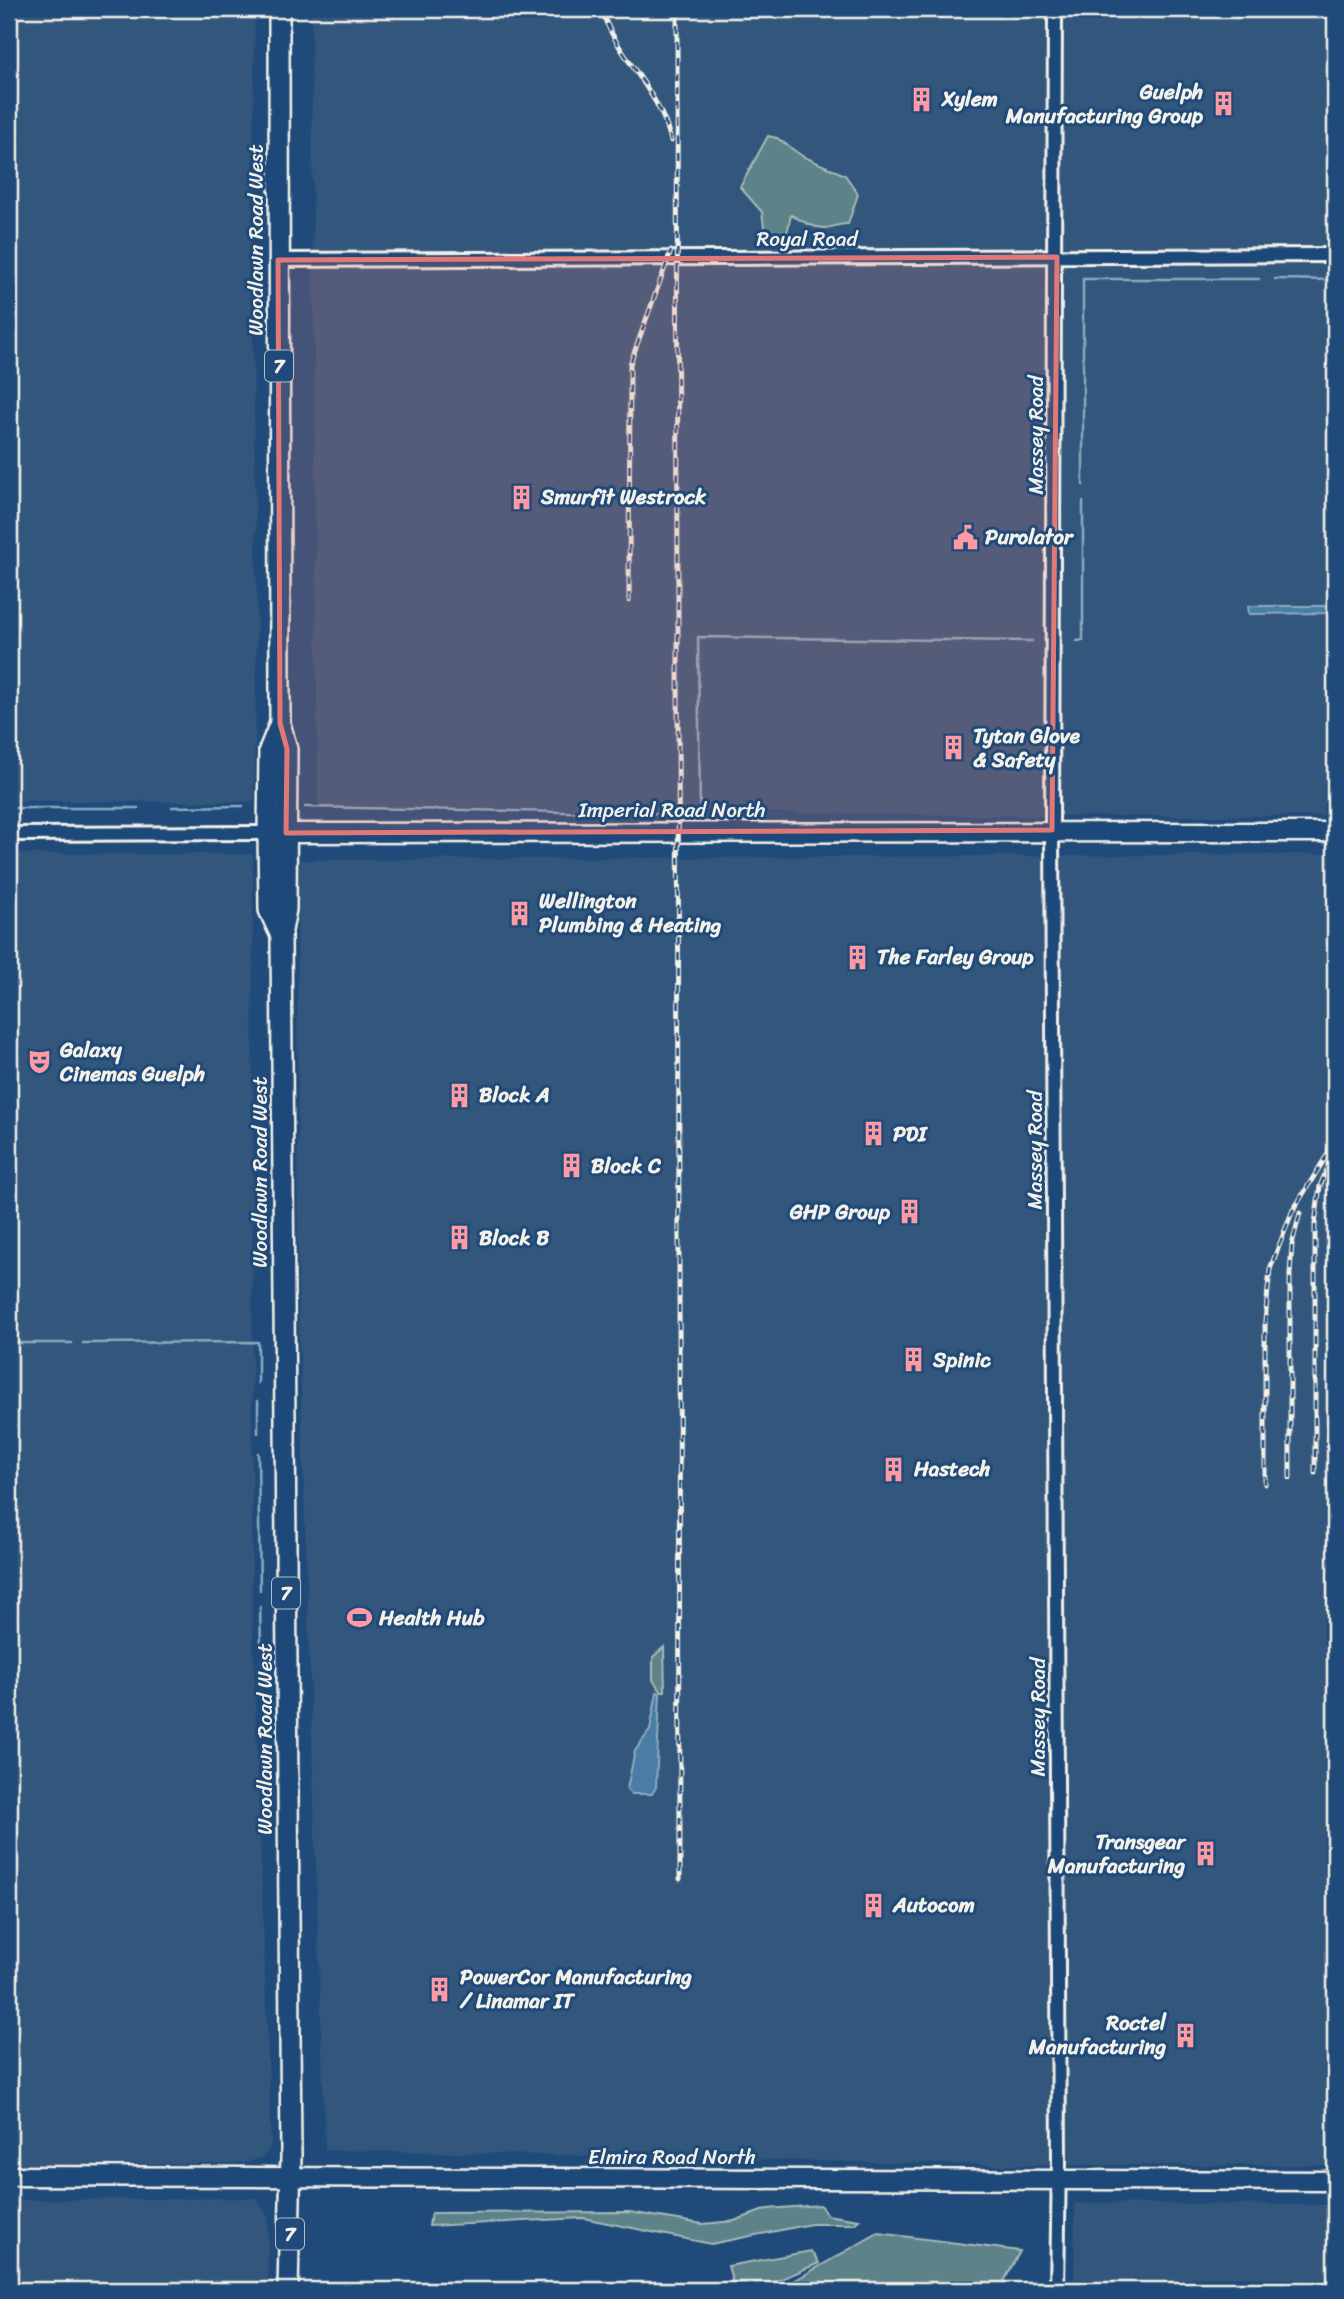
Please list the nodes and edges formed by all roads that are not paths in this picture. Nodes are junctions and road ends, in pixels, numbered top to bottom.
1 (279, 9) edge
2 (1055, 9) edge
3 (1335, 255) edge
4 (1056, 257) junction
5 (278, 260) junction
6 (1052, 830) junction
7 (1335, 832) edge
8 (277, 833) junction
9 (9, 834) edge
10 (9, 2176) edge
11 (291, 2178) junction
12 (1059, 2180) junction
13 (1335, 2181) edge
14 (288, 2290) edge
15 (1057, 2290) edge

1 - 5 main road, Woodlawn Road West / 7
2 - 4 street, Massey Road
3 - 4 street, Royal Road
4 - 5 street, Royal Road
4 - 6 street, Massey Road
5 - 8 main road, Woodlawn Road West / 7
6 - 7 main road, Imperial Road North
6 - 8 main road, Imperial Road North
6 - 12 street, Massey Road
8 - 9 street, Imperial Road North
8 - 11 main road, Woodlawn Road West / 7
10 - 11 main road, Elmira Road North
11 - 12 main road, Elmira Road North
11 - 14 main road, Woodlawn Road West / 7
12 - 13 main road, Elmira Road North
12 - 15 street, Massey Road

